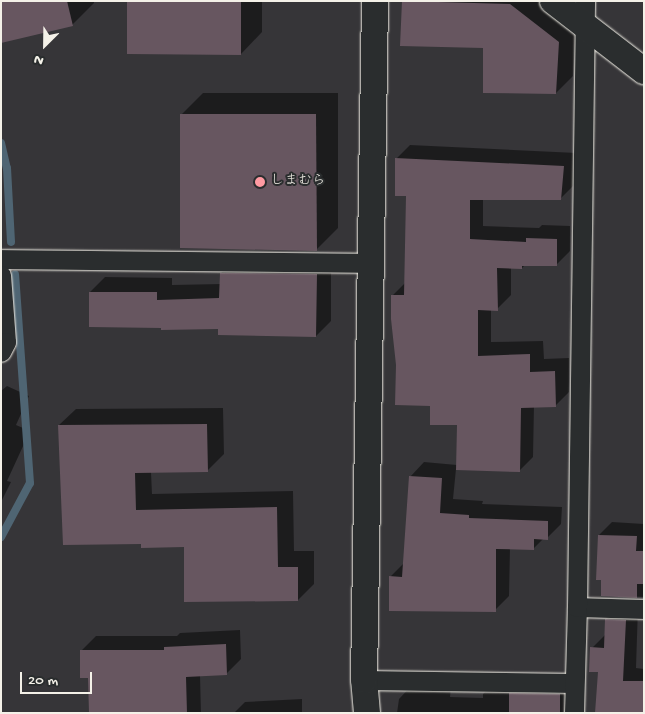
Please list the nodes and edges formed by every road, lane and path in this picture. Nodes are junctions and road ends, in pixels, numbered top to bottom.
1 (375, 1) edge
2 (553, 1) edge
3 (584, 13) edge
4 (644, 71) edge
5 (1, 259) edge
6 (371, 262) junction
7 (1, 275) edge
8 (1, 352) edge
9 (578, 607) junction
10 (644, 609) edge
11 (364, 680) junction
12 (574, 683) junction
13 (367, 713) edge
14 (574, 713) edge

1 - 6 street
2 - 3 street
3 - 4 street
3 - 9 street
5 - 6 street
6 - 11 street
7 - 8 street
9 - 10 street
9 - 12 street
11 - 12 street
11 - 13 street
12 - 14 street

